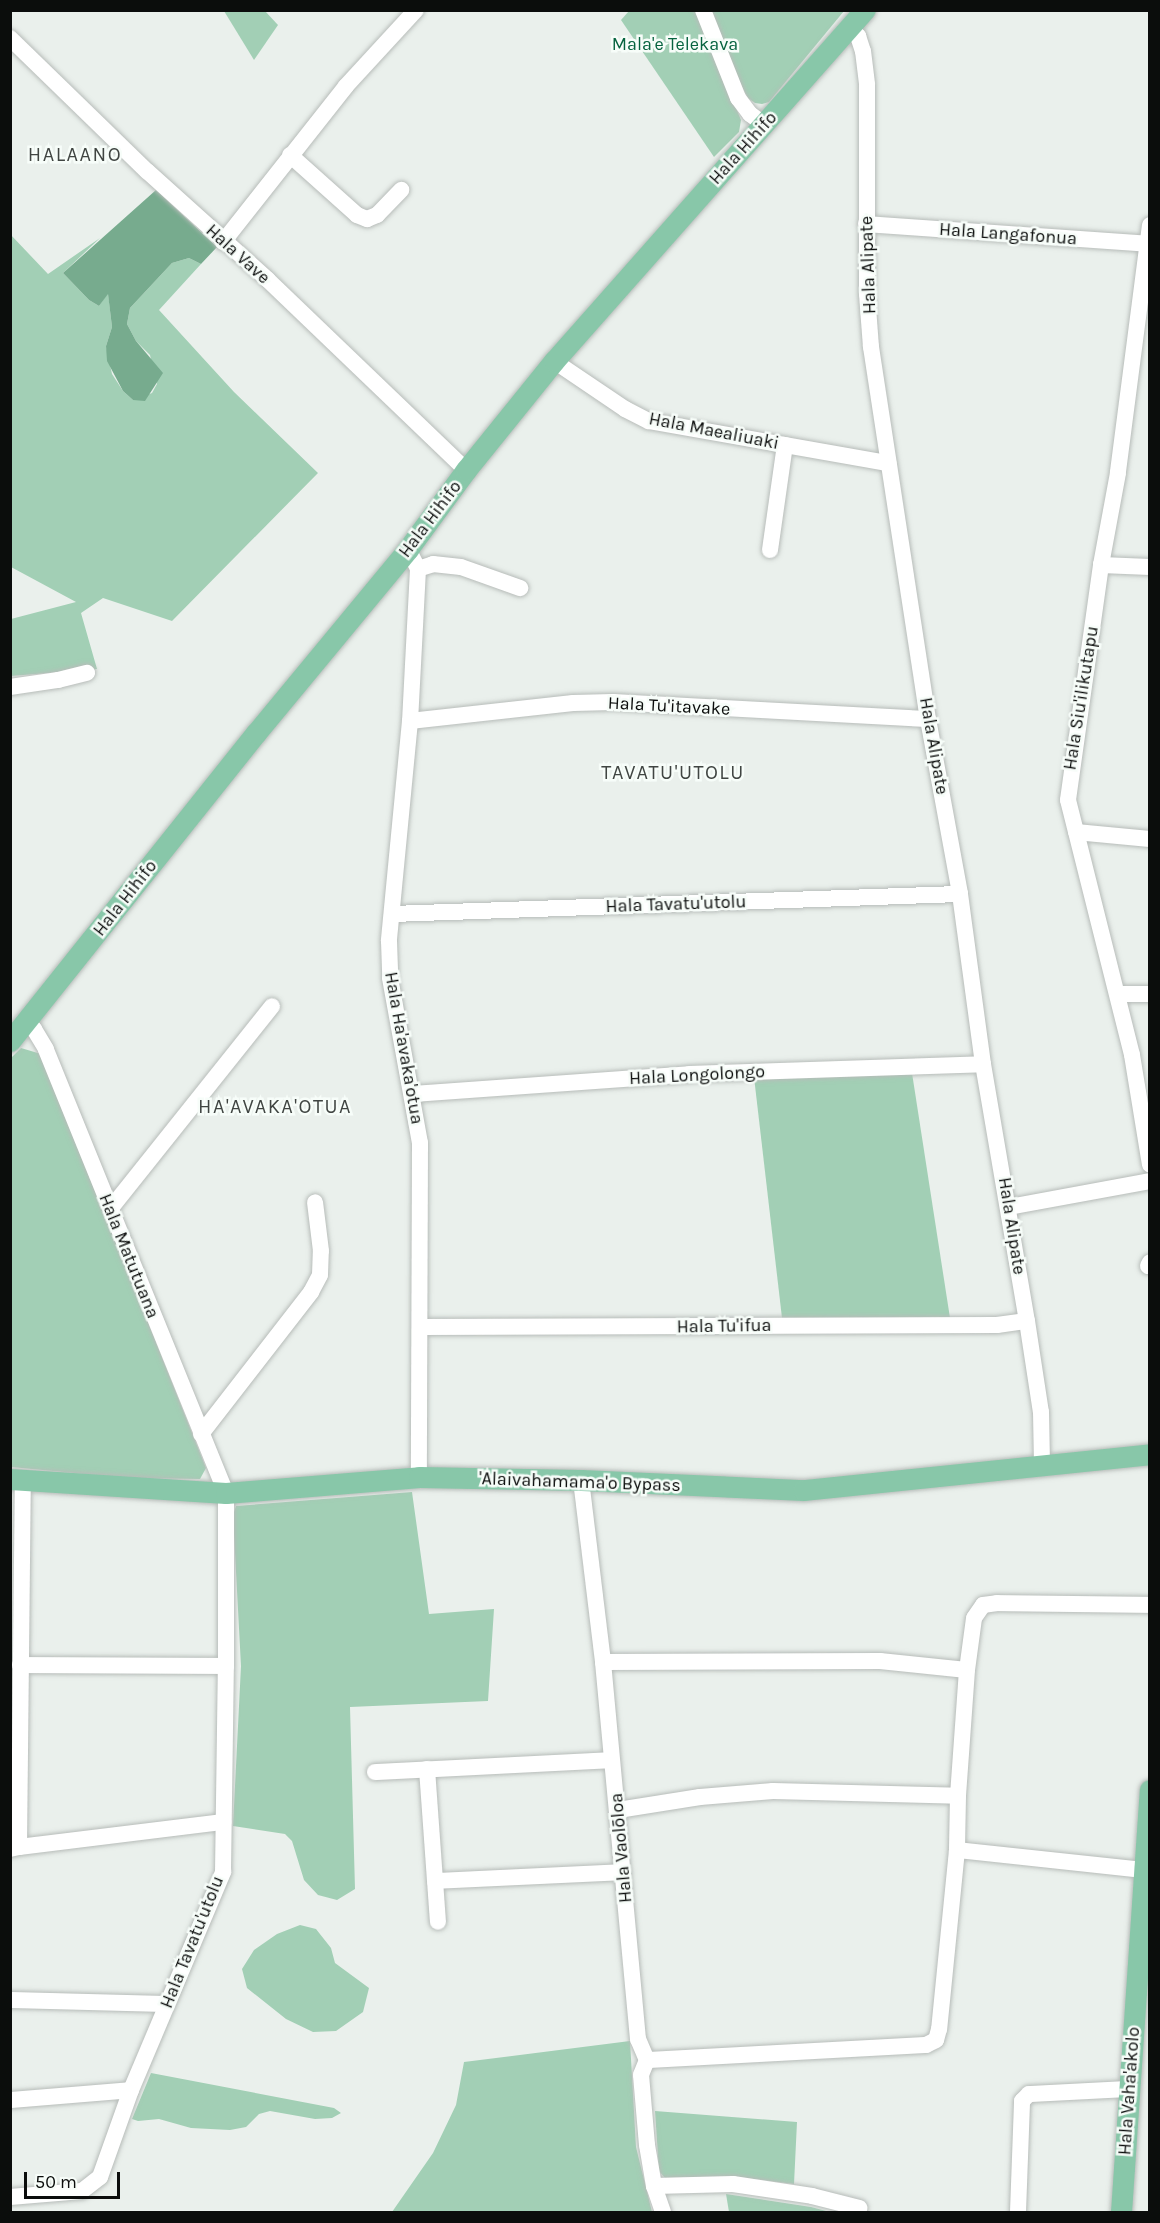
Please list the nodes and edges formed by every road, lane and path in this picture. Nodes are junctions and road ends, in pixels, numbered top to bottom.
1 (416, 10) edge
2 (704, 10) edge
3 (865, 10) edge
4 (850, 28) junction
5 (10, 38) edge
6 (765, 125) junction
7 (290, 155) junction
8 (401, 190) dead end
9 (866, 224) junction
10 (1149, 225) edge
11 (223, 242) junction
12 (1149, 244) edge
13 (554, 361) junction
14 (785, 445) junction
15 (888, 463) junction
16 (466, 470) junction
17 (408, 549) junction
18 (770, 550) dead end
19 (1101, 565) junction
20 (1149, 567) edge
21 (418, 569) junction
22 (520, 588) dead end
23 (87, 673) dead end
24 (10, 687) edge
25 (928, 719) junction
26 (410, 721) junction
27 (1076, 832) junction
28 (1149, 839) edge
29 (960, 894) junction
30 (392, 914) junction
31 (1118, 994) junction
32 (1149, 994) edge
33 (272, 1006) dead end
34 (27, 1022) junction
35 (10, 1041) edge
36 (983, 1064) junction
37 (412, 1094) junction
38 (1149, 1165) edge
39 (1149, 1181) edge
40 (315, 1202) dead end
41 (1009, 1207) junction
42 (111, 1208) junction
43 (1027, 1321) junction
44 (421, 1327) junction
45 (201, 1434) junction
46 (1149, 1455) edge
47 (1042, 1465) junction
48 (419, 1478) junction
49 (17, 1480) edge
50 (582, 1480) junction
51 (226, 1493) junction
52 (1149, 1605) edge
53 (603, 1662) junction
54 (226, 1666) junction
55 (967, 1670) junction
56 (17, 1671) edge
57 (611, 1760) junction
58 (426, 1769) junction
59 (375, 1772) dead end
60 (1149, 1790) edge
61 (958, 1796) junction
62 (618, 1810) junction
63 (223, 1822) junction
64 (15, 1848) edge
65 (957, 1850) junction
66 (1145, 1870) junction
67 (623, 1872) junction
68 (435, 1881) junction
69 (438, 1922) dead end
70 (1144, 1938) edge
71 (10, 2000) edge
72 (167, 2004) junction
73 (647, 2060) junction
74 (1129, 2089) junction
75 (131, 2090) junction
76 (10, 2100) edge
77 (654, 2186) junction
78 (10, 2197) edge
79 (859, 2208) dead end
80 (663, 2212) edge
81 (1018, 2212) edge
82 (1120, 2212) edge

1 - 7 street
2 - 6 street
3 - 4 main road, Hala Hihifo
4 - 6 main road, Hala Hihifo
4 - 9 street, Hala Alipate
5 - 11 street, Hala Vave
6 - 13 main road, Hala Hihifo
7 - 8 street
7 - 11 street
9 - 12 street, Hala Langafonua
9 - 15 street, Hala Alipate
10 - 12 street, Hala Siu'ilikutapu
11 - 16 street, Hala Vave
12 - 19 street, Hala Siu'ilikutapu
13 - 14 street, Hala Maealiuaki
13 - 16 main road, Hala Hihifo
14 - 15 street, Hala Maealiuaki
14 - 18 street
15 - 25 street, Hala Alipate
16 - 17 main road, Hala Hihifo
17 - 21 street, Hala Ha'avaka'otua
17 - 34 main road, Hala Hihifo
19 - 20 street
19 - 27 street, Hala Siu'ilikutapu
21 - 22 street
21 - 26 street, Hala Ha'avaka'otua
23 - 24 street
25 - 26 street, Hala Tu'itavake
25 - 29 street, Hala Alipate
26 - 30 street, Hala Ha'avaka'otua
27 - 28 street
27 - 31 street, Hala Siu'ilikutapu
29 - 30 street, Hala Tavatu'utolu
29 - 36 street, Hala Alipate
30 - 37 street, Hala Ha'avaka'otua
31 - 32 street
31 - 38 street, Hala Siu'ilikutapu
33 - 42 street
34 - 35 main road, Hala Hihifo
34 - 42 street, Hala Matutuana
36 - 37 street, Hala Longolongo
36 - 41 street, Hala Alipate
37 - 44 street, Hala Ha'avaka'otua
39 - 41 street
40 - 45 street
41 - 43 street, Hala Alipate
42 - 45 street, Hala Matutuana
43 - 44 street, Hala Tu'ifua
43 - 47 street, Hala Alipate
44 - 48 street, Hala Ha'avaka'otua
45 - 51 street, Hala Matutuana
46 - 47 main road, 'Alaivahamama'o Bypass
47 - 50 main road, 'Alaivahamama'o Bypass
48 - 50 main road, 'Alaivahamama'o Bypass
48 - 51 main road, 'Alaivahamama'o Bypass
49 - 51 main road, 'Alaivahamama'o Bypass
49 - 56 street
50 - 53 street, Hala Vaolōloa
51 - 54 street, Hala Tavatu'utolu
52 - 55 street
53 - 55 street
53 - 57 street, Hala Vaolōloa
54 - 56 street
54 - 63 street, Hala Tavatu'utolu
55 - 61 street
56 - 64 street
57 - 58 street
57 - 62 street, Hala Vaolōloa
58 - 59 street
58 - 68 street
60 - 66 main road, Hala Vaha'akolo
61 - 62 street
61 - 65 street
62 - 67 street, Hala Vaolōloa
63 - 64 street
63 - 72 street, Hala Tavatu'utolu
65 - 66 street
65 - 73 street
66 - 70 main road, Hala Vaha'akolo
67 - 68 street
67 - 73 street, Hala Vaolōloa
68 - 69 street
70 - 74 main road, Hala Vaha'akolo
71 - 72 street
72 - 75 street, Hala Tavatu'utolu
73 - 77 street, Hala Vaolōloa
74 - 81 street
74 - 82 main road, Hala Vaha'akolo
75 - 76 street
75 - 78 street, Hala Tavatu'utolu
77 - 79 street
77 - 80 street, Hala Vaolōloa

